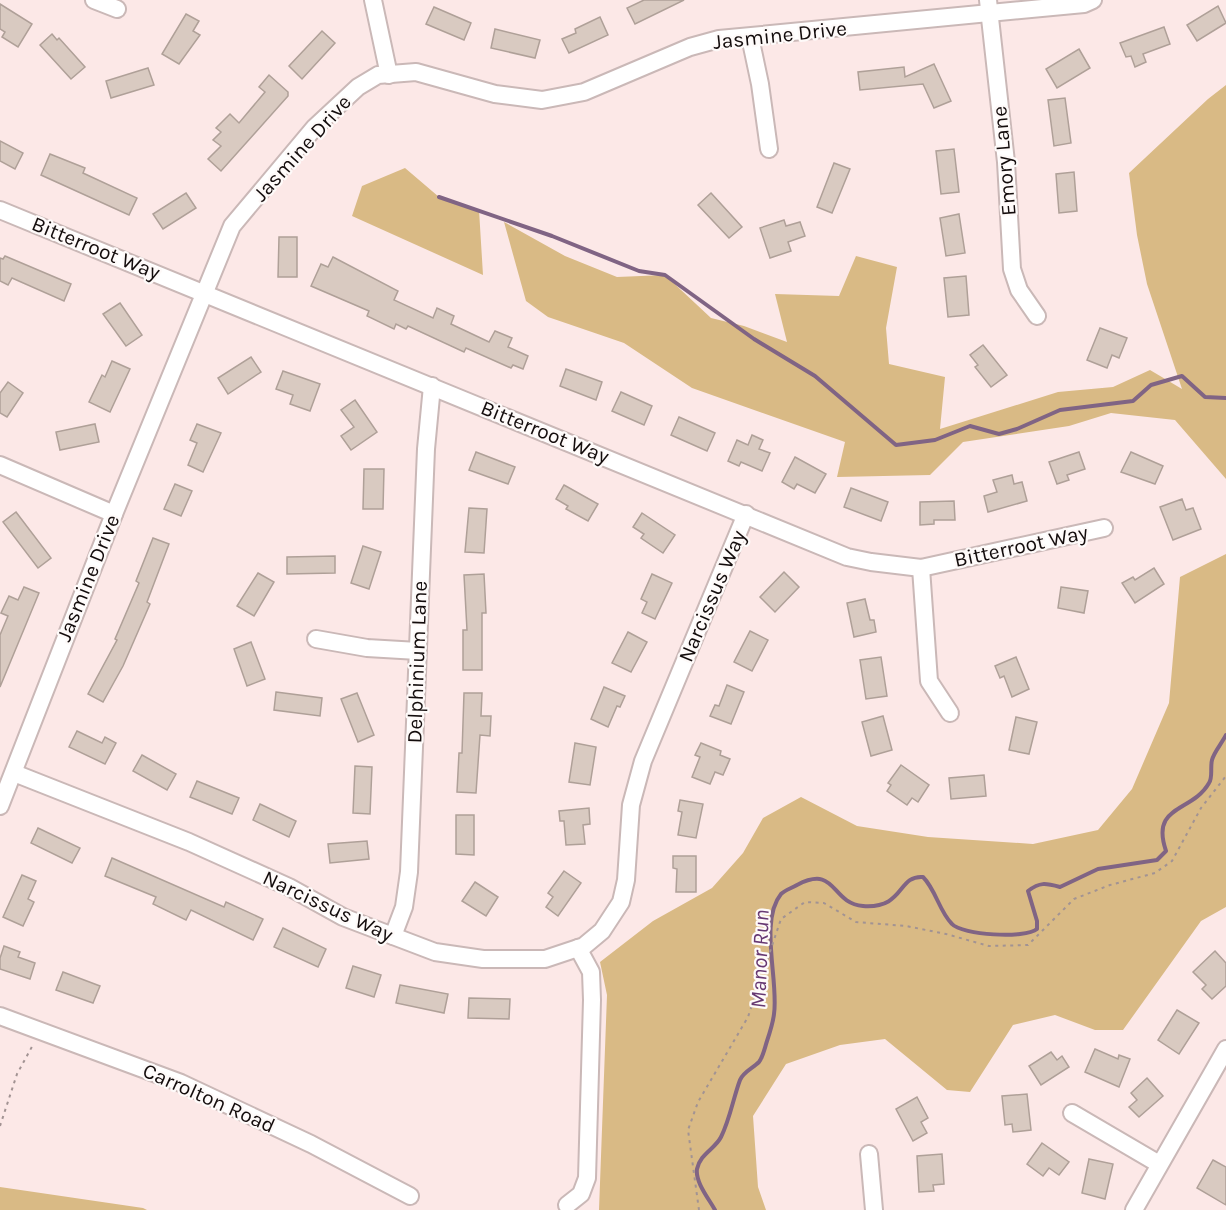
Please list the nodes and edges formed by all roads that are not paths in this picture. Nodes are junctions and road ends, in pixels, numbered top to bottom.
1 (94, 0) edge
2 (373, 0) edge
3 (1094, 0) edge
4 (989, 7) edge
5 (117, 9) dead end
6 (750, 37) junction
7 (389, 75) junction
8 (769, 149) dead end
9 (0, 210) edge
10 (204, 292) junction
11 (1037, 316) dead end
12 (432, 386) junction
13 (0, 465) edge
14 (114, 514) junction
15 (746, 514) junction
16 (1104, 528) dead end
17 (921, 568) junction
18 (316, 639) dead end
19 (418, 651) junction
20 (950, 713) dead end
21 (14, 773) junction
22 (0, 806) edge
23 (393, 936) junction
24 (578, 948) junction
25 (0, 1016) edge
26 (1226, 1049) edge
27 (1072, 1113) dead end
28 (869, 1154) dead end
29 (1159, 1164) junction
30 (410, 1196) dead end
31 (567, 1205) dead end
32 (874, 1210) edge
33 (1134, 1210) edge

1 - 5 street
2 - 7 street
3 - 4 street, Jasmine Drive
4 - 6 street, Jasmine Drive
4 - 11 street, Emory Lane
6 - 7 street, Jasmine Drive
6 - 8 street
7 - 10 street, Jasmine Drive
9 - 10 street, Bitterroot Way
10 - 12 street, Bitterroot Way
10 - 14 street, Jasmine Drive
12 - 15 street, Bitterroot Way
12 - 19 street, Delphinium Lane
13 - 14 street
14 - 21 street, Jasmine Drive
15 - 17 street, Bitterroot Way
15 - 24 street, Narcissus Way
16 - 17 street, Bitterroot Way
17 - 20 street
18 - 19 street
19 - 23 street, Delphinium Lane
21 - 22 street, Jasmine Drive
21 - 23 street, Narcissus Way
23 - 24 street, Narcissus Way
24 - 31 street
25 - 30 street, Carrolton Road
26 - 29 street
27 - 29 street
28 - 32 street
29 - 33 street

